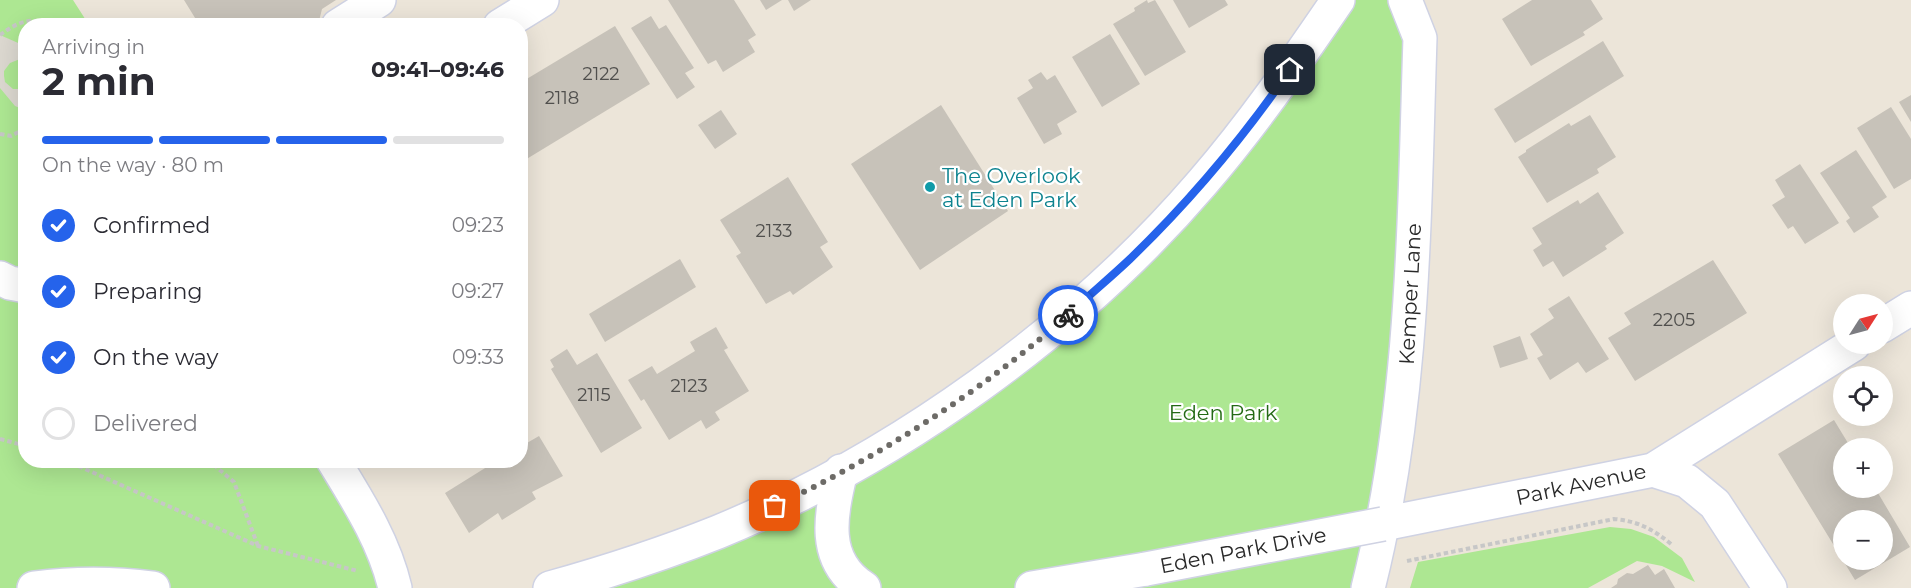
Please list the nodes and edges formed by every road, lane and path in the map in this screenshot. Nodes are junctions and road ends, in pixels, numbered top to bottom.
1 (379, 0) edge
2 (542, 0) edge
3 (1338, 0) edge
4 (1405, 0) edge
5 (504, 15) edge
6 (351, 18) edge
7 (18, 24) edge
8 (0, 35) edge
9 (18, 132) edge
10 (0, 134) edge
11 (0, 278) edge
12 (18, 284) edge
13 (1911, 308) edge
14 (1893, 319) edge
15 (1838, 354) edge
16 (0, 439) edge
17 (18, 444) edge
18 (83, 468) edge
19 (217, 468) edge
20 (338, 468) edge
21 (1653, 470) junction
22 (841, 471) junction
23 (1383, 524) joint
24 (1671, 544) dead end
25 (258, 546) junction
26 (1407, 561) dead end
27 (381, 581) edge
28 (34, 588) edge
29 (153, 588) edge
30 (550, 588) edge
31 (864, 588) edge
32 (1032, 588) edge
33 (1368, 588) edge
34 (1770, 588) edge

1 - 6 street
2 - 5 street
3 - 22 street
4 - 33 street, Kemper Lane
7 - 8 path
9 - 10 path
11 - 12 street
13 - 14 street
15 - 21 street, Park Avenue
16 - 17 path
18 - 25 path
19 - 25 path
20 - 27 street
21 - 23 street, Park Avenue
21 - 34 street
22 - 30 street
22 - 31 street
23 - 32 street, Eden Park Drive, bridge
24 - 26 path
25 - 27 path
28 - 29 street

